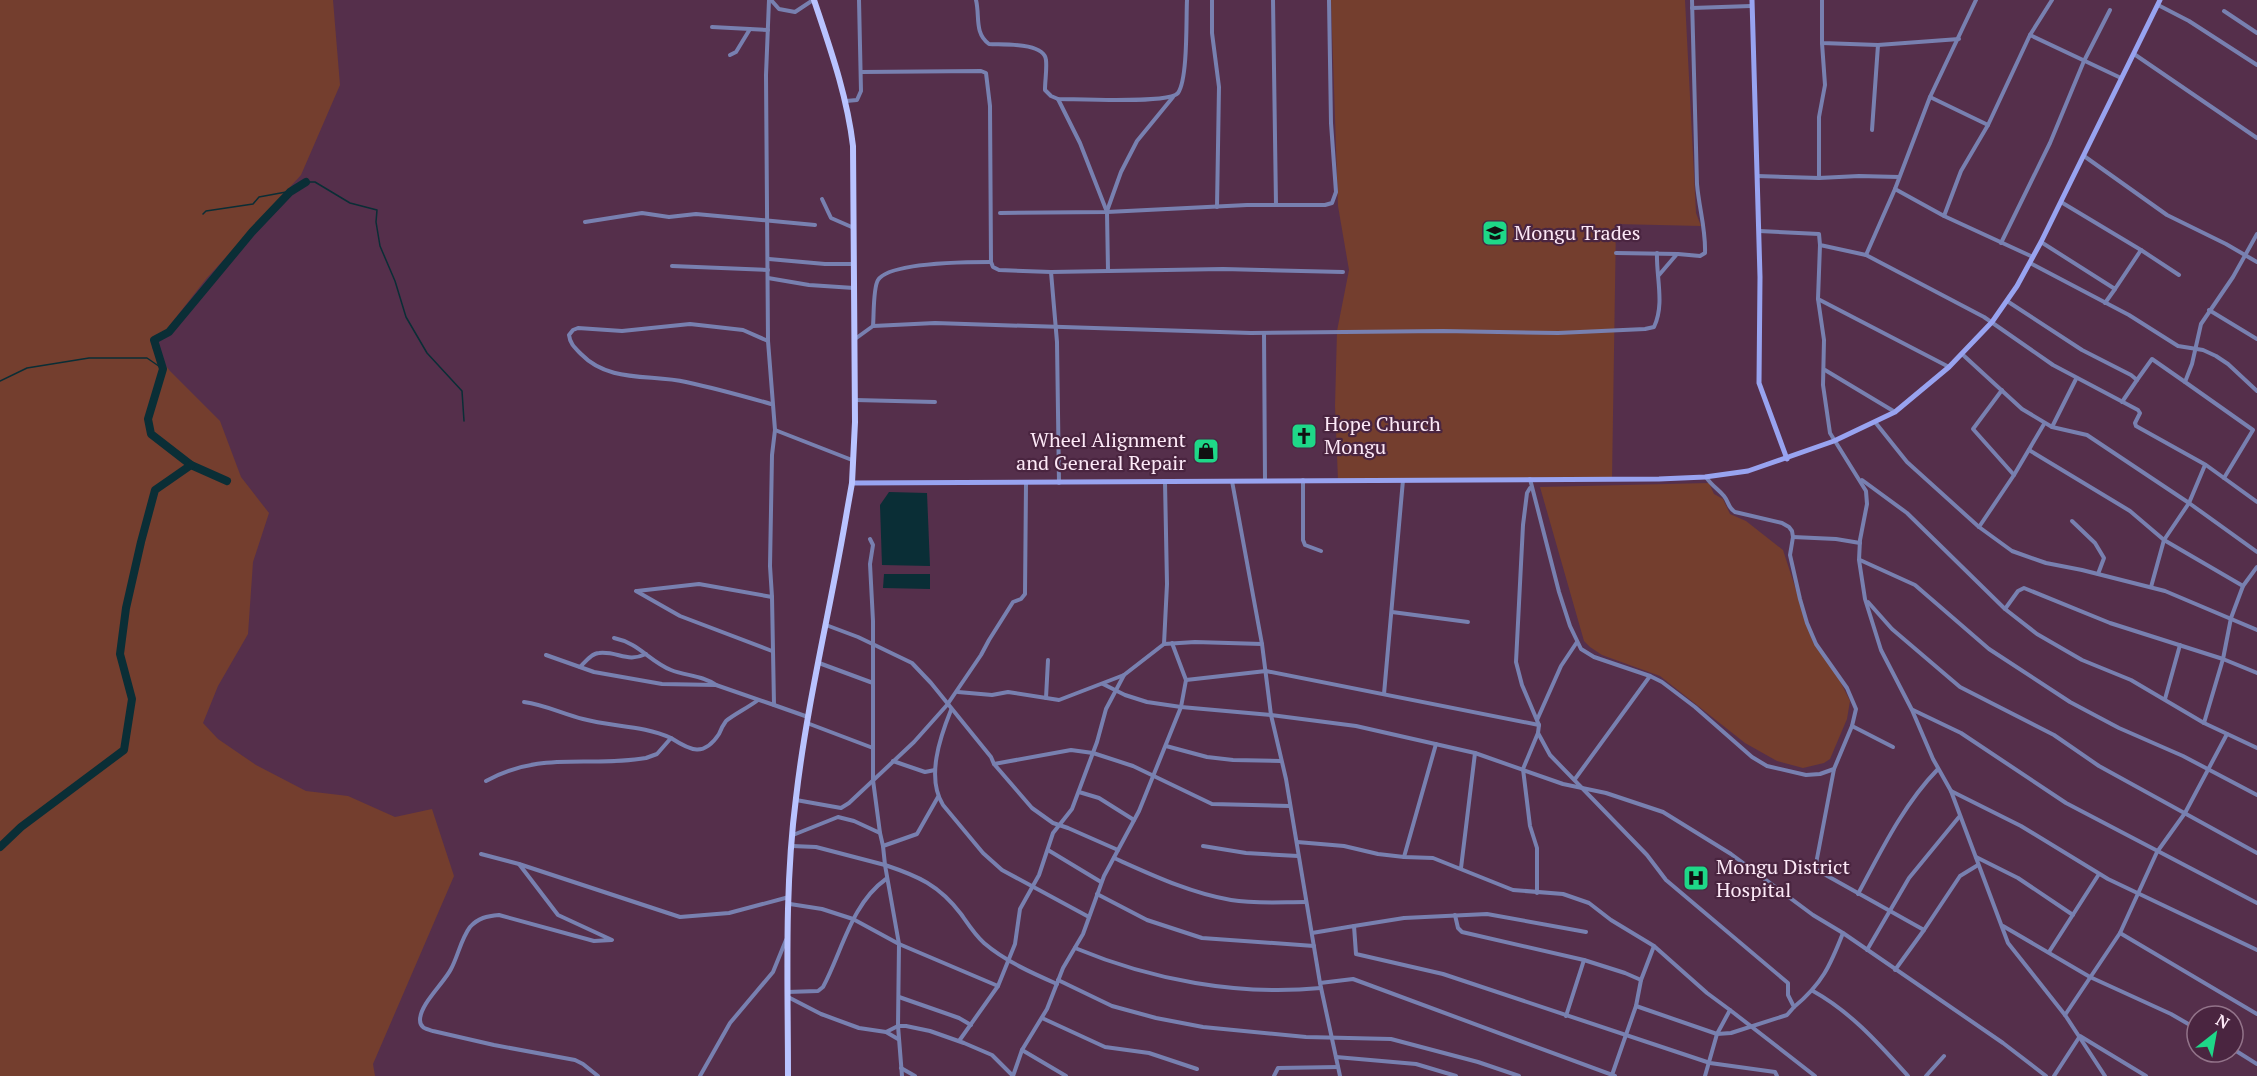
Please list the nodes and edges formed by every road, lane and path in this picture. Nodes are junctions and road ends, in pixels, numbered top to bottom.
1 (770, 0) edge
2 (814, 0) edge
3 (859, 0) edge
4 (976, 0) edge
5 (1187, 0) edge
6 (1212, 0) edge
7 (1273, 0) edge
8 (1329, 0) edge
9 (1692, 0) edge
10 (1822, 0) edge
11 (1976, 0) edge
12 (2052, 0) edge
13 (2159, 2) edge
14 (1751, 3) edge
15 (1692, 8) junction
16 (2110, 10) dead end
17 (2224, 11) dead end
18 (712, 27) dead end
19 (750, 29) junction
20 (768, 30) junction
21 (2257, 33) edge
22 (2030, 35) junction
23 (1959, 39) junction
24 (1822, 43) junction
25 (1878, 45) junction
26 (2134, 54) junction
27 (730, 55) dead end
28 (2084, 61) junction
29 (2257, 64) edge
30 (861, 72) junction
31 (2122, 79) junction
32 (1174, 97) junction
33 (1930, 97) junction
34 (1058, 99) junction
35 (846, 101) junction
36 (1988, 125) junction
37 (1872, 130) dead end
38 (2257, 138) edge
39 (2084, 156) junction
40 (1757, 176) junction
41 (1899, 177) junction
42 (1819, 178) junction
43 (1895, 189) junction
44 (822, 200) dead end
45 (2061, 202) junction
46 (1276, 205) junction
47 (1217, 207) junction
48 (1107, 212) junction
49 (1000, 213) dead end
50 (1944, 216) junction
51 (769, 221) junction
52 (585, 222) dead end
53 (815, 225) dead end
54 (854, 228) junction
55 (1758, 231) junction
56 (2257, 234) edge
57 (2041, 242) junction
58 (2001, 243) junction
59 (1821, 245) junction
60 (2141, 250) junction
61 (1616, 253) dead end
62 (1657, 253) junction
63 (1678, 254) junction
64 (1866, 255) junction
65 (2244, 255) junction
66 (769, 259) junction
67 (2032, 260) junction
68 (991, 262) junction
69 (2257, 262) edge
70 (854, 264) junction
71 (672, 266) dead end
72 (768, 270) junction
73 (1108, 270) junction
74 (1051, 272) junction
75 (1342, 272) dead end
76 (1659, 275) junction
77 (2179, 275) dead end
78 (768, 278) junction
79 (854, 288) junction
80 (2115, 289) junction
81 (1818, 299) junction
82 (2007, 301) junction
83 (2105, 303) junction
84 (2209, 310) junction
85 (1992, 322) junction
86 (873, 326) junction
87 (1055, 328) junction
88 (1264, 333) junction
89 (854, 339) junction
90 (2257, 339) edge
91 (768, 341) junction
92 (2195, 349) junction
93 (1962, 354) junction
94 (1949, 367) junction
95 (1825, 370) junction
96 (2076, 379) junction
97 (2137, 380) junction
98 (2185, 382) junction
99 (2002, 390) junction
100 (2257, 391) edge
101 (855, 400) junction
102 (935, 402) dead end
103 (2122, 402) junction
104 (771, 404) junction
105 (1895, 412) junction
106 (1875, 422) junction
107 (2044, 424) junction
108 (2052, 427) junction
109 (775, 430) junction
110 (1834, 441) junction
111 (2030, 450) junction
112 (1787, 459) junction
113 (853, 461) junction
114 (2206, 465) junction
115 (2014, 475) junction
116 (1705, 477) junction
117 (1859, 478) junction
118 (2224, 478) junction
119 (1530, 479) junction
120 (1232, 480) junction
121 (1265, 480) junction
122 (1303, 480) junction
123 (1403, 480) junction
124 (1165, 482) junction
125 (852, 483) junction
126 (1059, 483) junction
127 (1026, 484) junction
128 (1530, 488) junction
129 (2257, 502) edge
130 (2189, 503) junction
131 (2072, 521) dead end
132 (1979, 527) junction
133 (1793, 537) junction
134 (870, 539) dead end
135 (2164, 540) junction
136 (1860, 543) junction
137 (1321, 551) dead end
138 (2257, 552) edge
139 (1859, 560) junction
140 (2257, 567) edge
141 (2098, 574) junction
142 (2244, 586) junction
143 (2151, 587) junction
144 (772, 597) junction
145 (1865, 599) junction
146 (2005, 609) junction
147 (1392, 612) junction
148 (2231, 618) junction
149 (1468, 622) dead end
150 (826, 625) junction
151 (2257, 630) edge
152 (614, 638) dead end
153 (1172, 642) junction
154 (1577, 642) junction
155 (1164, 644) junction
156 (1262, 644) junction
157 (2180, 645) junction
158 (873, 646) junction
159 (772, 651) junction
160 (646, 654) junction
161 (546, 655) dead end
162 (2223, 659) junction
163 (1047, 660) dead end
164 (819, 663) junction
165 (580, 667) junction
166 (1266, 671) junction
167 (2257, 673) edge
168 (1124, 675) junction
169 (1650, 676) junction
170 (1186, 680) junction
171 (873, 683) junction
172 (1103, 684) junction
173 (716, 686) junction
174 (1116, 691) junction
175 (958, 692) junction
176 (1384, 694) junction
177 (1046, 698) junction
178 (759, 700) junction
179 (2165, 700) junction
180 (524, 702) dead end
181 (774, 705) junction
182 (949, 707) junction
183 (1181, 707) junction
184 (1912, 710) junction
185 (1271, 715) junction
186 (808, 720) junction
187 (1538, 723) junction
188 (2204, 723) junction
189 (1852, 726) junction
190 (1538, 733) junction
191 (2227, 734) junction
192 (671, 738) junction
193 (1436, 744) junction
194 (1166, 746) junction
195 (1893, 747) dead end
196 (873, 748) junction
197 (2257, 748) edge
198 (1093, 753) junction
199 (1475, 753) junction
200 (893, 761) junction
201 (1281, 761) junction
202 (994, 764) junction
203 (1524, 769) junction
204 (1834, 769) junction
205 (1938, 769) junction
206 (935, 770) junction
207 (2209, 770) junction
208 (1154, 775) junction
209 (1575, 779) junction
210 (873, 780) junction
211 (486, 781) dead end
212 (1584, 788) junction
213 (1951, 791) junction
214 (1079, 792) junction
215 (2257, 795) edge
216 (938, 796) junction
217 (795, 800) junction
218 (1289, 806) junction
219 (841, 808) junction
220 (2184, 813) junction
221 (1959, 816) junction
222 (838, 817) junction
223 (1134, 820) junction
224 (1058, 825) junction
225 (880, 833) junction
226 (793, 835) junction
227 (1297, 842) junction
228 (792, 846) junction
229 (882, 846) junction
230 (1203, 846) dead end
231 (1048, 850) junction
232 (1118, 850) junction
233 (2157, 852) junction
234 (2257, 853) edge
235 (481, 854) dead end
236 (1298, 856) junction
237 (1404, 857) junction
238 (1975, 857) junction
239 (1114, 858) junction
240 (519, 864) junction
241 (885, 865) junction
242 (1978, 866) junction
243 (1461, 868) junction
244 (2099, 874) junction
245 (886, 879) junction
246 (1101, 882) junction
247 (1033, 887) junction
248 (1537, 893) junction
249 (2139, 893) junction
250 (1097, 894) junction
251 (1857, 894) junction
252 (790, 900) junction
253 (1306, 902) junction
254 (2257, 903) edge
255 (1890, 910) junction
256 (1455, 915) junction
257 (2073, 915) junction
258 (1089, 917) junction
259 (853, 919) junction
260 (2003, 925) junction
261 (1354, 926) junction
262 (1924, 930) junction
263 (1586, 932) dead end
264 (1312, 933) junction
265 (1844, 933) junction
266 (2120, 933) junction
267 (788, 937) junction
268 (899, 944) junction
269 (1314, 946) junction
270 (1654, 946) junction
271 (1075, 948) junction
272 (1867, 950) junction
273 (2257, 950) edge
274 (2049, 952) junction
275 (1008, 959) junction
276 (1584, 960) junction
277 (1895, 970) junction
278 (2090, 977) junction
279 (1641, 981) junction
280 (1058, 982) junction
281 (998, 986) junction
282 (1320, 986) junction
283 (1813, 991) junction
284 (787, 995) junction
285 (899, 997) junction
286 (1636, 1006) junction
287 (1794, 1007) junction
288 (1730, 1010) junction
289 (2257, 1014) edge
290 (2065, 1015) junction
291 (1566, 1016) junction
292 (1042, 1018) junction
293 (2185, 1022) edge
294 (971, 1024) junction
295 (897, 1026) junction
296 (1751, 1026) junction
297 (886, 1032) junction
298 (1717, 1034) junction
299 (1627, 1036) junction
300 (2080, 1036) junction
301 (1331, 1039) junction
302 (898, 1040) junction
303 (959, 1041) junction
304 (1022, 1050) junction
305 (1944, 1056) dead end
306 (1336, 1057) junction
307 (1710, 1063) junction
308 (1338, 1067) junction
309 (901, 1068) junction
310 (1197, 1069) dead end
311 (598, 1076) edge
312 (700, 1076) edge
313 (788, 1076) edge
314 (902, 1076) edge
315 (915, 1076) edge
316 (1013, 1076) edge
317 (1066, 1076) edge
318 (1274, 1076) edge
319 (1340, 1076) edge
320 (1456, 1076) edge
321 (1519, 1076) edge
322 (1613, 1076) edge
323 (1705, 1076) edge
324 (1777, 1076) edge
325 (1815, 1076) edge
326 (1908, 1076) edge
327 (1926, 1076) edge
328 (2046, 1076) edge
329 (2054, 1076) edge
330 (2104, 1076) edge
331 (2146, 1076) edge

1 - 2 street
1 - 20 street
2 - 35 main road
3 - 30 street
4 - 34 street
5 - 32 street
6 - 47 street
7 - 46 street
8 - 46 street
9 - 15 street
10 - 24 street
11 - 23 street
12 - 22 street
13 - 26 main road
13 - 29 street
14 - 15 street
14 - 40 main road
15 - 63 street
16 - 28 street
17 - 21 street
18 - 19 street
19 - 20 street
19 - 27 street
20 - 51 street
22 - 28 street
22 - 36 street
23 - 25 street
23 - 33 street
24 - 25 street
24 - 42 street
25 - 37 street
26 - 31 main road
26 - 38 street
28 - 31 street
28 - 58 street
30 - 35 street
30 - 68 street
31 - 39 main road
32 - 34 street
32 - 48 street
33 - 36 street
33 - 41 street
34 - 48 street
35 - 54 main road
36 - 50 street
39 - 45 main road
39 - 65 street
40 - 42 street
40 - 55 main road
41 - 42 street
41 - 43 street
43 - 50 street
43 - 64 street
44 - 54 street
45 - 57 main road
45 - 60 street
46 - 47 street
47 - 48 street
48 - 49 street
48 - 73 street
50 - 58 street
51 - 52 street
51 - 53 street
51 - 66 street
54 - 70 main road
55 - 59 street
55 - 112 main road
56 - 65 street
57 - 67 main road
57 - 80 street
58 - 67 street
59 - 64 street
59 - 81 street
60 - 77 street
60 - 80 street
61 - 62 street
62 - 63 street
62 - 76 street
63 - 76 street
64 - 85 street
65 - 69 street
65 - 84 street
66 - 70 street
66 - 72 street
67 - 82 main road
67 - 83 street
68 - 74 street
68 - 86 street
70 - 79 main road
71 - 72 street
72 - 78 street
73 - 74 street
73 - 75 street
74 - 87 street
76 - 88 street
78 - 79 street
78 - 91 street
79 - 89 main road
80 - 83 street
81 - 94 street
81 - 95 street
82 - 85 main road
82 - 97 street
83 - 92 street
84 - 90 street
84 - 92 street
85 - 93 main road
85 - 96 street
86 - 87 street
86 - 89 street
87 - 88 street
87 - 126 street
88 - 121 street
89 - 101 main road
91 - 104 street
91 - 104 street
92 - 98 street
92 - 100 street
93 - 94 main road
93 - 99 street
94 - 105 main road
95 - 105 street
95 - 110 street
96 - 103 street
96 - 108 street
97 - 98 street
97 - 103 street
98 - 118 street
99 - 107 street
99 - 115 street
101 - 102 street
101 - 113 main road
103 - 114 street
104 - 109 street
105 - 106 main road
106 - 110 main road
106 - 132 street
107 - 108 street
107 - 111 street
108 - 130 street
109 - 113 street
109 - 144 street
110 - 112 main road
110 - 117 street
111 - 115 street
111 - 135 street
112 - 116 main road
113 - 125 main road
114 - 118 street
114 - 130 street
115 - 132 street
116 - 119 main road
116 - 133 street
117 - 136 street
117 - 146 street
118 - 129 street
119 - 123 main road
119 - 128 street
120 - 121 main road
120 - 124 main road
120 - 156 street
121 - 122 main road
122 - 123 main road
122 - 137 street
123 - 147 street
124 - 126 main road
124 - 155 street
125 - 127 main road
125 - 150 main road
126 - 127 main road
127 - 175 street
128 - 154 street
128 - 187 street
130 - 135 street
130 - 138 street
131 - 141 street
132 - 141 street
133 - 136 street
133 - 189 street
134 - 158 street
135 - 142 street
135 - 143 street
136 - 139 street
139 - 145 street
139 - 207 street
140 - 142 street
141 - 143 street
142 - 148 street
143 - 148 street
144 - 159 street
144 - 159 street
145 - 184 street
145 - 220 street
146 - 157 street
146 - 179 street
147 - 149 street
147 - 176 street
148 - 151 street
148 - 162 street
150 - 158 street
150 - 164 main road
152 - 160 street
153 - 155 street
153 - 156 street
153 - 170 street
154 - 169 street
154 - 187 street
155 - 168 street
156 - 166 street
157 - 162 street
157 - 179 street
158 - 171 street
158 - 182 street
159 - 181 street
160 - 165 street
160 - 173 street
161 - 165 street
162 - 167 street
162 - 188 street
163 - 177 street
164 - 171 street
164 - 186 main road
165 - 173 street
166 - 170 street
166 - 176 street
166 - 185 street
168 - 172 street
168 - 174 street
169 - 204 street
169 - 209 street
170 - 183 street
171 - 196 street
172 - 174 street
172 - 177 street
173 - 178 street
174 - 183 street
174 - 198 street
175 - 177 street
175 - 182 street
176 - 187 street
178 - 181 street
178 - 192 street
179 - 188 street
180 - 192 street
181 - 186 street
182 - 200 street
182 - 202 street
182 - 206 street
183 - 185 street
183 - 194 street
184 - 205 street
184 - 233 street
185 - 193 street
185 - 201 street
186 - 196 street
186 - 217 main road
187 - 190 street
188 - 191 street
189 - 195 street
189 - 204 street
190 - 203 street
190 - 209 street
191 - 197 street
191 - 207 street
192 - 211 street
193 - 199 street
193 - 237 street
194 - 201 street
194 - 208 street
196 - 210 street
198 - 202 street
198 - 208 street
198 - 214 street
199 - 203 street
199 - 243 street
200 - 206 street
200 - 210 street
201 - 218 street
202 - 224 street
203 - 212 street
203 - 248 street
204 - 251 street
205 - 213 street
205 - 251 street
206 - 216 street
207 - 215 street
207 - 220 street
208 - 218 street
208 - 223 street
209 - 212 street
210 - 219 street
210 - 225 street
212 - 265 street
212 - 287 street
213 - 221 street
213 - 244 street
214 - 223 street
214 - 224 street
216 - 229 street
216 - 247 street
217 - 219 street
217 - 226 main road
218 - 227 street
219 - 222 street
220 - 233 street
220 - 234 street
221 - 238 street
221 - 255 street
222 - 225 street
222 - 226 street
223 - 232 street
224 - 231 street
224 - 232 street
225 - 229 street
226 - 228 main road
227 - 236 street
227 - 237 street
228 - 241 street
228 - 252 main road
229 - 241 street
230 - 236 street
231 - 246 street
231 - 247 street
232 - 239 street
233 - 249 street
233 - 254 street
235 - 240 street
236 - 253 street
237 - 243 street
238 - 242 street
238 - 257 street
239 - 246 street
239 - 253 street
240 - 252 street
240 - 311 street
241 - 245 street
241 - 275 street
242 - 260 street
242 - 262 street
243 - 248 street
244 - 249 street
244 - 257 street
245 - 259 street
245 - 268 street
246 - 250 street
247 - 258 street
247 - 275 street
248 - 270 street
249 - 266 street
249 - 273 street
250 - 258 street
250 - 269 street
251 - 255 street
252 - 259 street
252 - 267 main road
253 - 264 street
255 - 262 street
255 - 272 street
256 - 261 street
256 - 263 street
256 - 276 street
257 - 274 street
258 - 271 street
259 - 268 street
259 - 284 street
260 - 274 street
260 - 290 street
261 - 264 street
261 - 291 street
262 - 277 street
264 - 269 street
265 - 272 street
265 - 283 street
266 - 278 street
266 - 289 street
267 - 284 main road
267 - 312 street
268 - 281 street
268 - 285 street
269 - 282 street
270 - 279 street
270 - 288 street
271 - 280 street
271 - 282 street
272 - 277 street
274 - 278 street
275 - 280 street
275 - 281 street
276 - 279 street
276 - 291 street
277 - 328 street
278 - 290 street
278 - 293 street
279 - 286 street
280 - 292 street
280 - 301 street
281 - 294 street
282 - 301 street
282 - 322 street
283 - 287 street
283 - 326 street
284 - 297 street
284 - 313 main road
285 - 294 street
285 - 295 street
286 - 298 street
286 - 299 street
287 - 296 street
288 - 296 street
288 - 298 street
290 - 300 street
291 - 299 street
292 - 304 street
292 - 310 street
294 - 303 street
295 - 297 street
295 - 302 street
295 - 303 street
296 - 298 street
296 - 325 street
297 - 302 street
298 - 307 street
299 - 307 street
299 - 322 street
300 - 329 street
300 - 330 street
300 - 331 street
301 - 306 street
301 - 321 street
302 - 309 street
303 - 316 street
304 - 316 street
304 - 317 street
305 - 327 street
306 - 308 street
306 - 320 street
307 - 323 street
307 - 324 street
308 - 318 street
308 - 319 street
309 - 314 street
309 - 315 street

